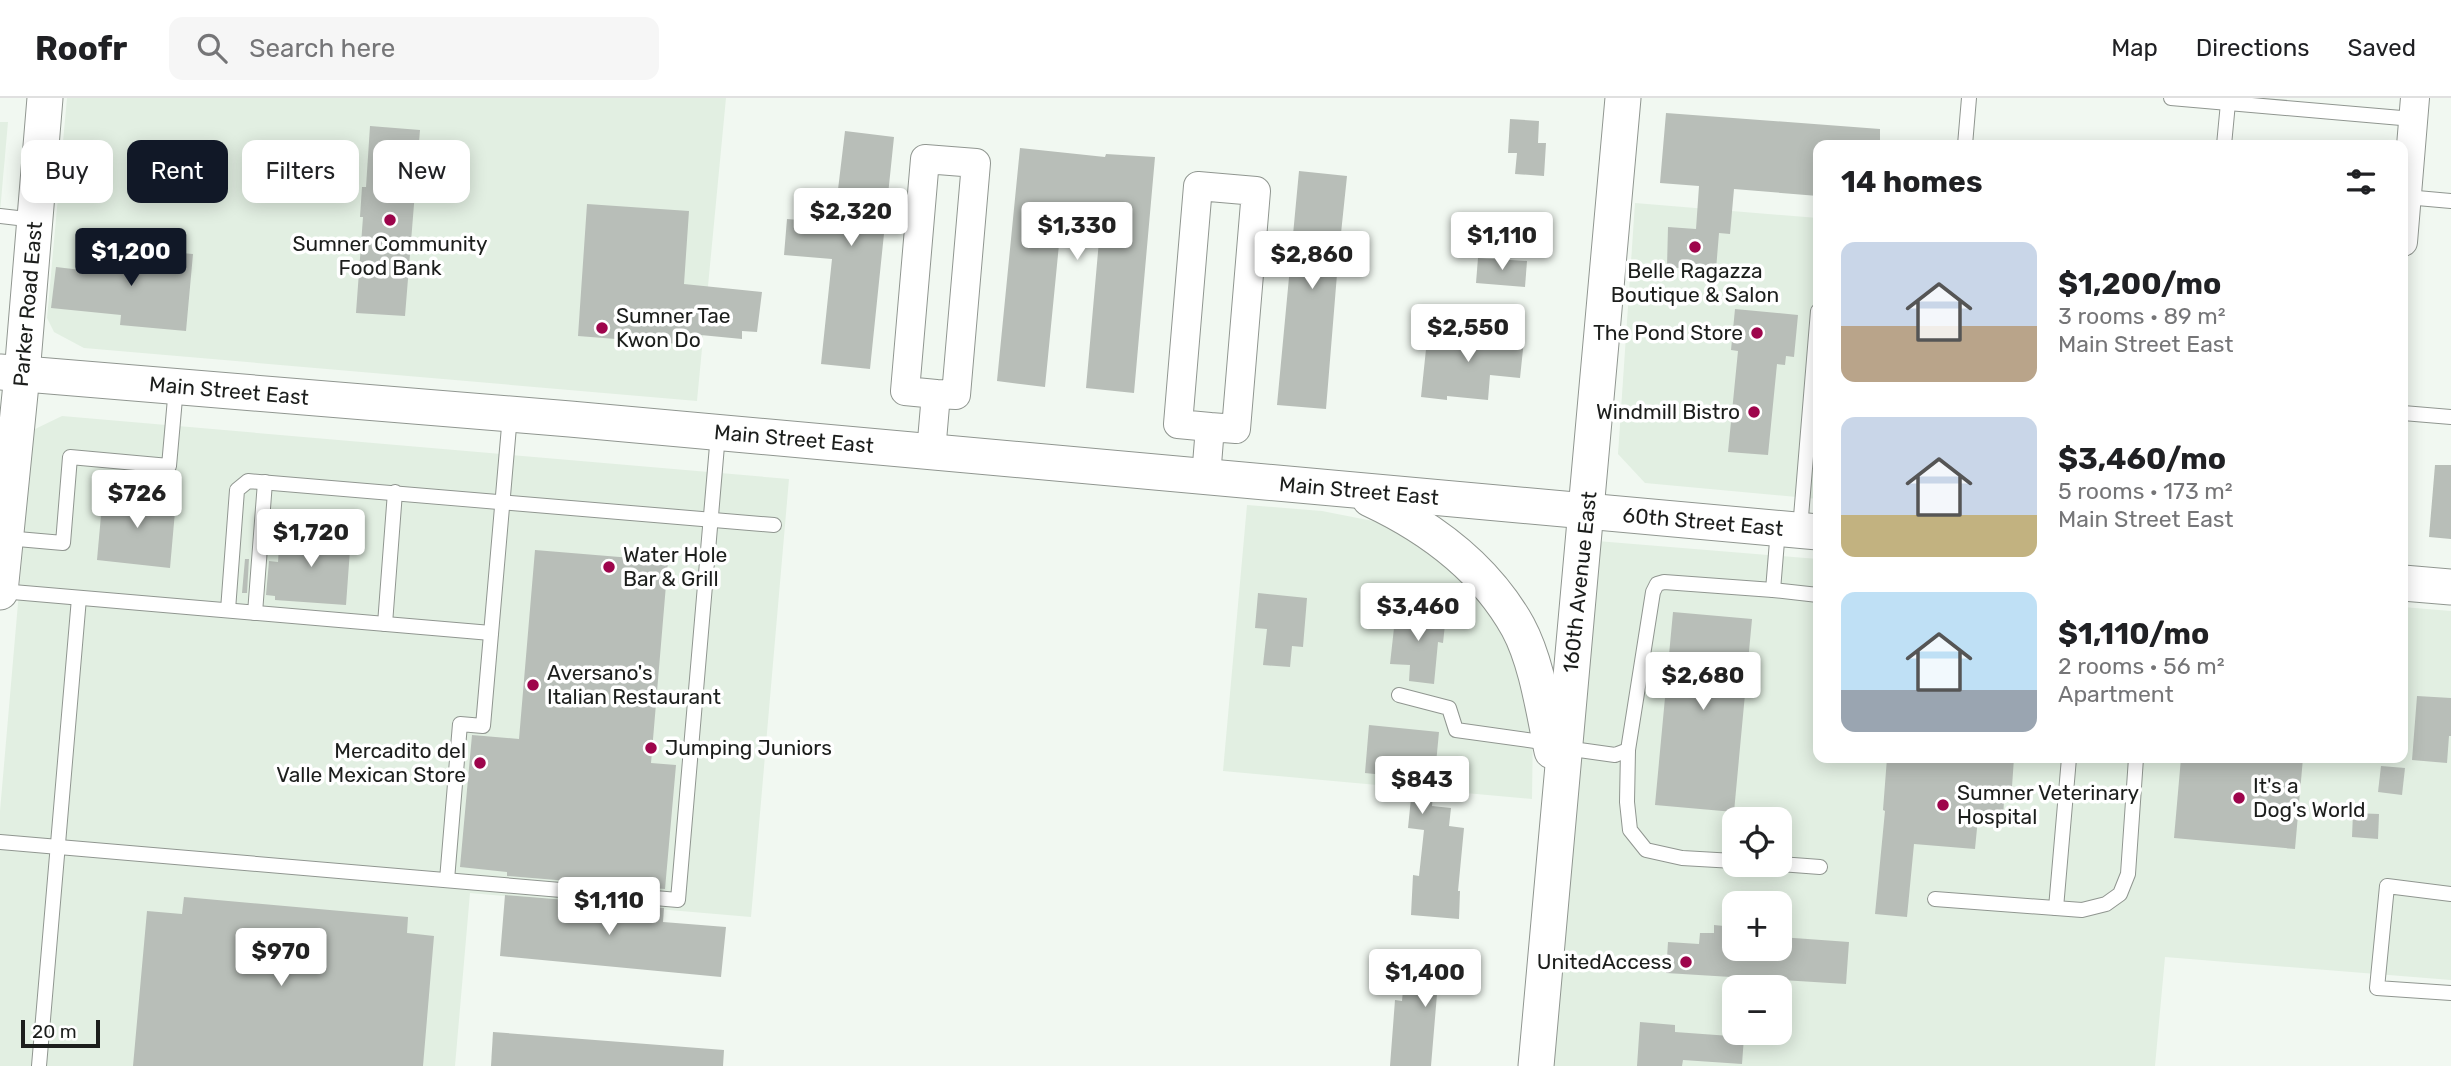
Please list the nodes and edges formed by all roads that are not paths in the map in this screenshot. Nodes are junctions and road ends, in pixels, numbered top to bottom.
1 (46, 98) edge
2 (1623, 98) edge
3 (1969, 98) edge
4 (2171, 98) edge
5 (2228, 103) junction
6 (2414, 109) edge
7 (1965, 140) edge
8 (2224, 140) edge
9 (2408, 175) edge
10 (2408, 197) edge
11 (2451, 201) edge
12 (0, 216) edge
13 (35, 220) junction
14 (1813, 369) edge
15 (11, 373) edge
16 (176, 387) junction
17 (936, 394) junction
18 (2408, 413) edge
19 (510, 414) junction
20 (2451, 416) edge
21 (1210, 427) junction
22 (718, 432) junction
23 (931, 452) junction
24 (1206, 477) junction
25 (265, 482) junction
26 (1351, 490) junction
27 (395, 492) junction
28 (503, 501) junction
29 (1587, 511) junction
30 (711, 519) junction
31 (774, 525) dead end
32 (1799, 530) edge
33 (6, 538) junction
34 (2408, 583) edge
35 (2451, 587) edge
36 (1773, 590) junction
37 (0, 592) edge
38 (1813, 594) edge
39 (79, 598) junction
40 (228, 610) junction
41 (255, 613) junction
42 (385, 624) junction
43 (491, 633) junction
44 (1399, 695) dead end
45 (1557, 745) junction
46 (1628, 750) junction
47 (2069, 763) edge
48 (2136, 763) edge
49 (0, 842) edge
50 (58, 847) junction
51 (1722, 860) edge
52 (1792, 865) edge
53 (1820, 866) dead end
54 (447, 880) junction
55 (2451, 894) edge
56 (1935, 899) dead end
57 (2056, 908) junction
58 (2451, 993) edge
59 (39, 1066) edge
60 (1536, 1066) edge

1 - 13 street, Parker Road East
2 - 29 street, 160th Avenue East
3 - 7 lane
4 - 5 lane
5 - 6 lane
5 - 8 lane
6 - 9 street
10 - 11 lane
12 - 13 lane
13 - 15 street, Parker Road East
14 - 32 lane
15 - 16 street, Main Street East
15 - 33 street, Parker Road East
16 - 19 street, Main Street East
16 - 33 lane
17 - 17 street
17 - 23 street
18 - 20 lane
19 - 22 street, Main Street East
19 - 28 lane
21 - 21 street
21 - 24 street
22 - 23 street, Main Street East
22 - 30 lane
23 - 24 street, Main Street East
24 - 26 street, Main Street East
25 - 27 lane
25 - 40 lane
25 - 41 lane
26 - 29 street, Main Street East
26 - 45 street
27 - 28 lane
27 - 42 lane
28 - 30 lane
28 - 43 lane
29 - 32 street, 60th Street East
29 - 45 street, 160th Avenue East
30 - 31 lane
30 - 54 lane
32 - 36 lane
33 - 37 street, Parker Road East
34 - 35 street
36 - 38 lane
36 - 46 lane
37 - 39 lane
39 - 40 lane
39 - 50 lane
40 - 41 lane
41 - 42 lane
42 - 43 lane
43 - 54 lane
44 - 45 lane
45 - 46 lane
45 - 60 street, 160th Avenue East
46 - 51 lane
47 - 57 lane
48 - 57 lane
49 - 50 lane
50 - 54 lane
50 - 59 lane
52 - 53 lane
55 - 58 lane
56 - 57 lane

